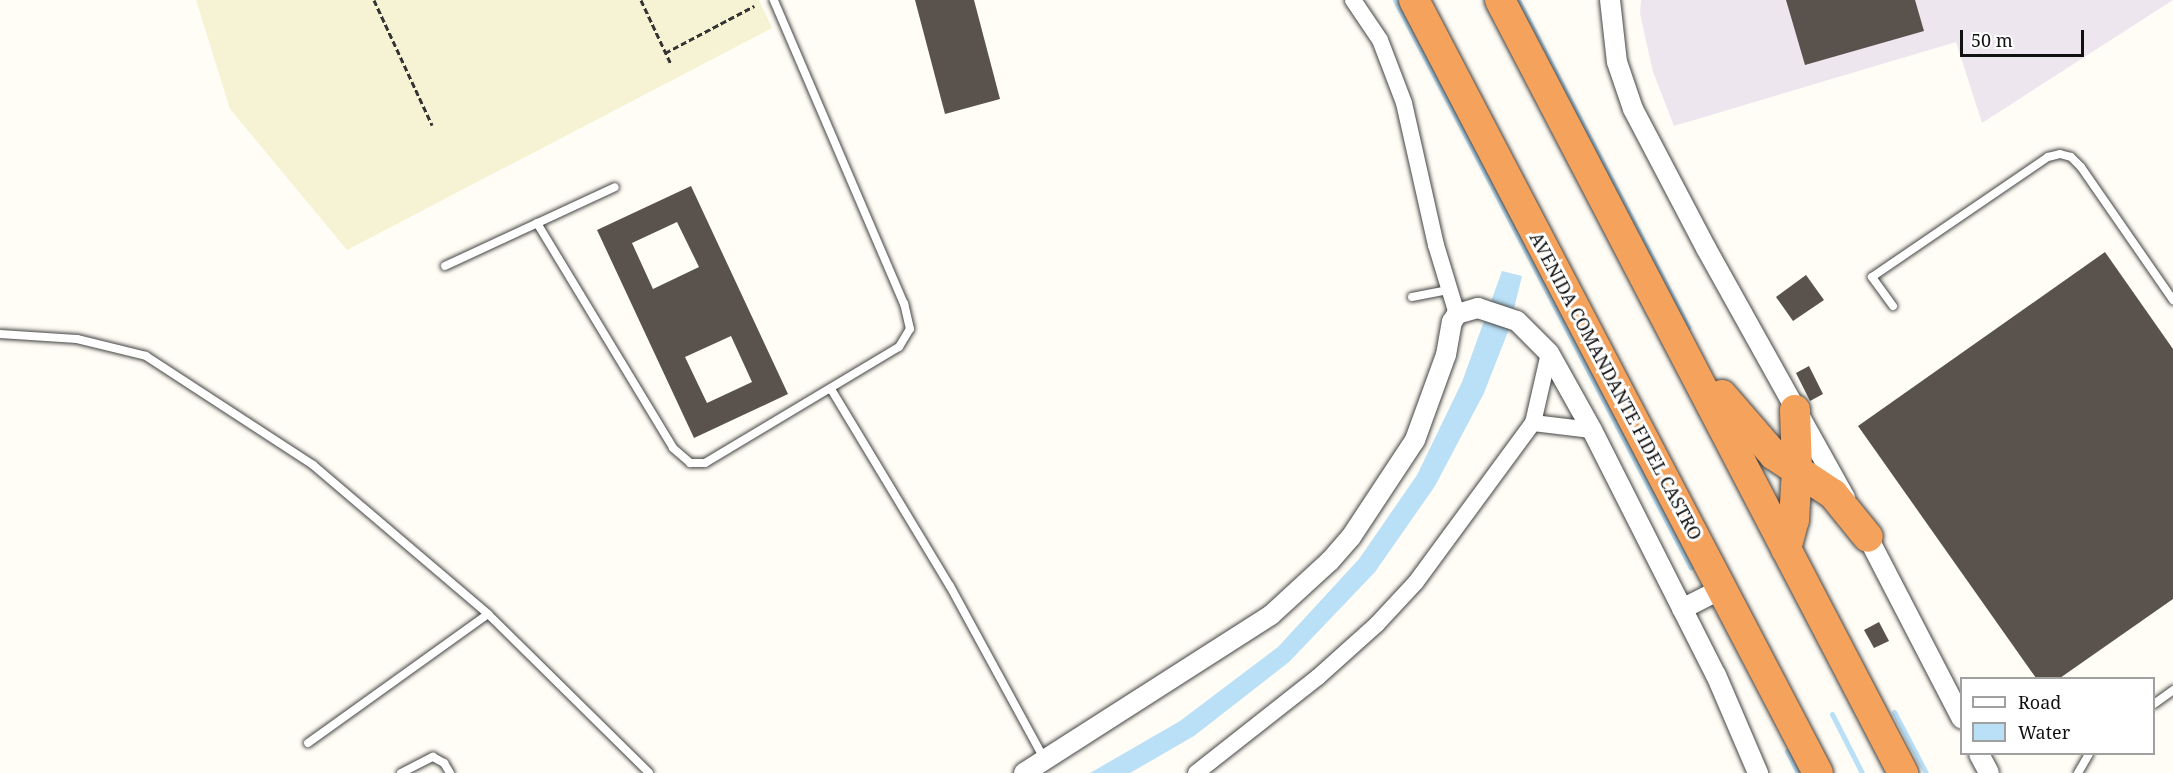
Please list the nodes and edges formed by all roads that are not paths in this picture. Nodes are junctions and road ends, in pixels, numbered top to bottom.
1 (774, 0) edge
2 (1353, 0) edge
3 (1414, 0) edge
4 (1500, 0) edge
5 (1610, 0) edge
6 (615, 188) dead end
7 (537, 223) junction
8 (445, 266) dead end
9 (1449, 290) junction
10 (1412, 297) dead end
11 (2173, 300) edge
12 (1893, 306) dead end
13 (1457, 314) junction
14 (1669, 318) junction
15 (0, 334) edge
16 (1549, 353) junction
17 (831, 389) junction
18 (1795, 411) junction
19 (1533, 423) junction
20 (1592, 430) junction
21 (1797, 470) junction
22 (1850, 511) junction
23 (1794, 520) junction
24 (1868, 537) junction
25 (1786, 549) junction
26 (1723, 588) junction
27 (1682, 609) junction
28 (488, 614) junction
29 (2173, 690) edge
30 (2155, 703) edge
31 (1960, 715) edge
32 (308, 744) dead end
33 (1980, 755) edge
34 (2088, 755) edge
35 (1045, 760) junction
36 (401, 773) edge
37 (450, 773) edge
38 (649, 773) edge
39 (1024, 773) edge
40 (1196, 773) edge
41 (1758, 773) edge
42 (1818, 773) edge
43 (1903, 773) edge
44 (1989, 773) edge
45 (2078, 773) edge

1 - 17 lane
2 - 9 street
3 - 26 highway, AVENIDA COMANDANTE FIDEL CASTRO
4 - 14 highway
5 - 18 street
6 - 7 lane
7 - 8 lane
7 - 17 lane
9 - 10 lane
9 - 13 street
11 - 12 lane
13 - 16 street
13 - 35 street
14 - 21 highway
14 - 25 highway
15 - 28 lane
16 - 19 street
16 - 20 street
17 - 35 lane
18 - 21 highway
18 - 24 street
19 - 20 street
19 - 40 street
20 - 27 street
21 - 22 highway
21 - 23 highway
22 - 23 highway
22 - 24 highway
23 - 25 highway
24 - 31 street
25 - 43 highway
26 - 27 street
26 - 42 highway, AVENIDA COMANDANTE FIDEL CASTRO
27 - 41 street
28 - 32 lane
28 - 38 lane
29 - 30 lane
33 - 44 street
34 - 45 lane
35 - 39 street
36 - 37 lane

